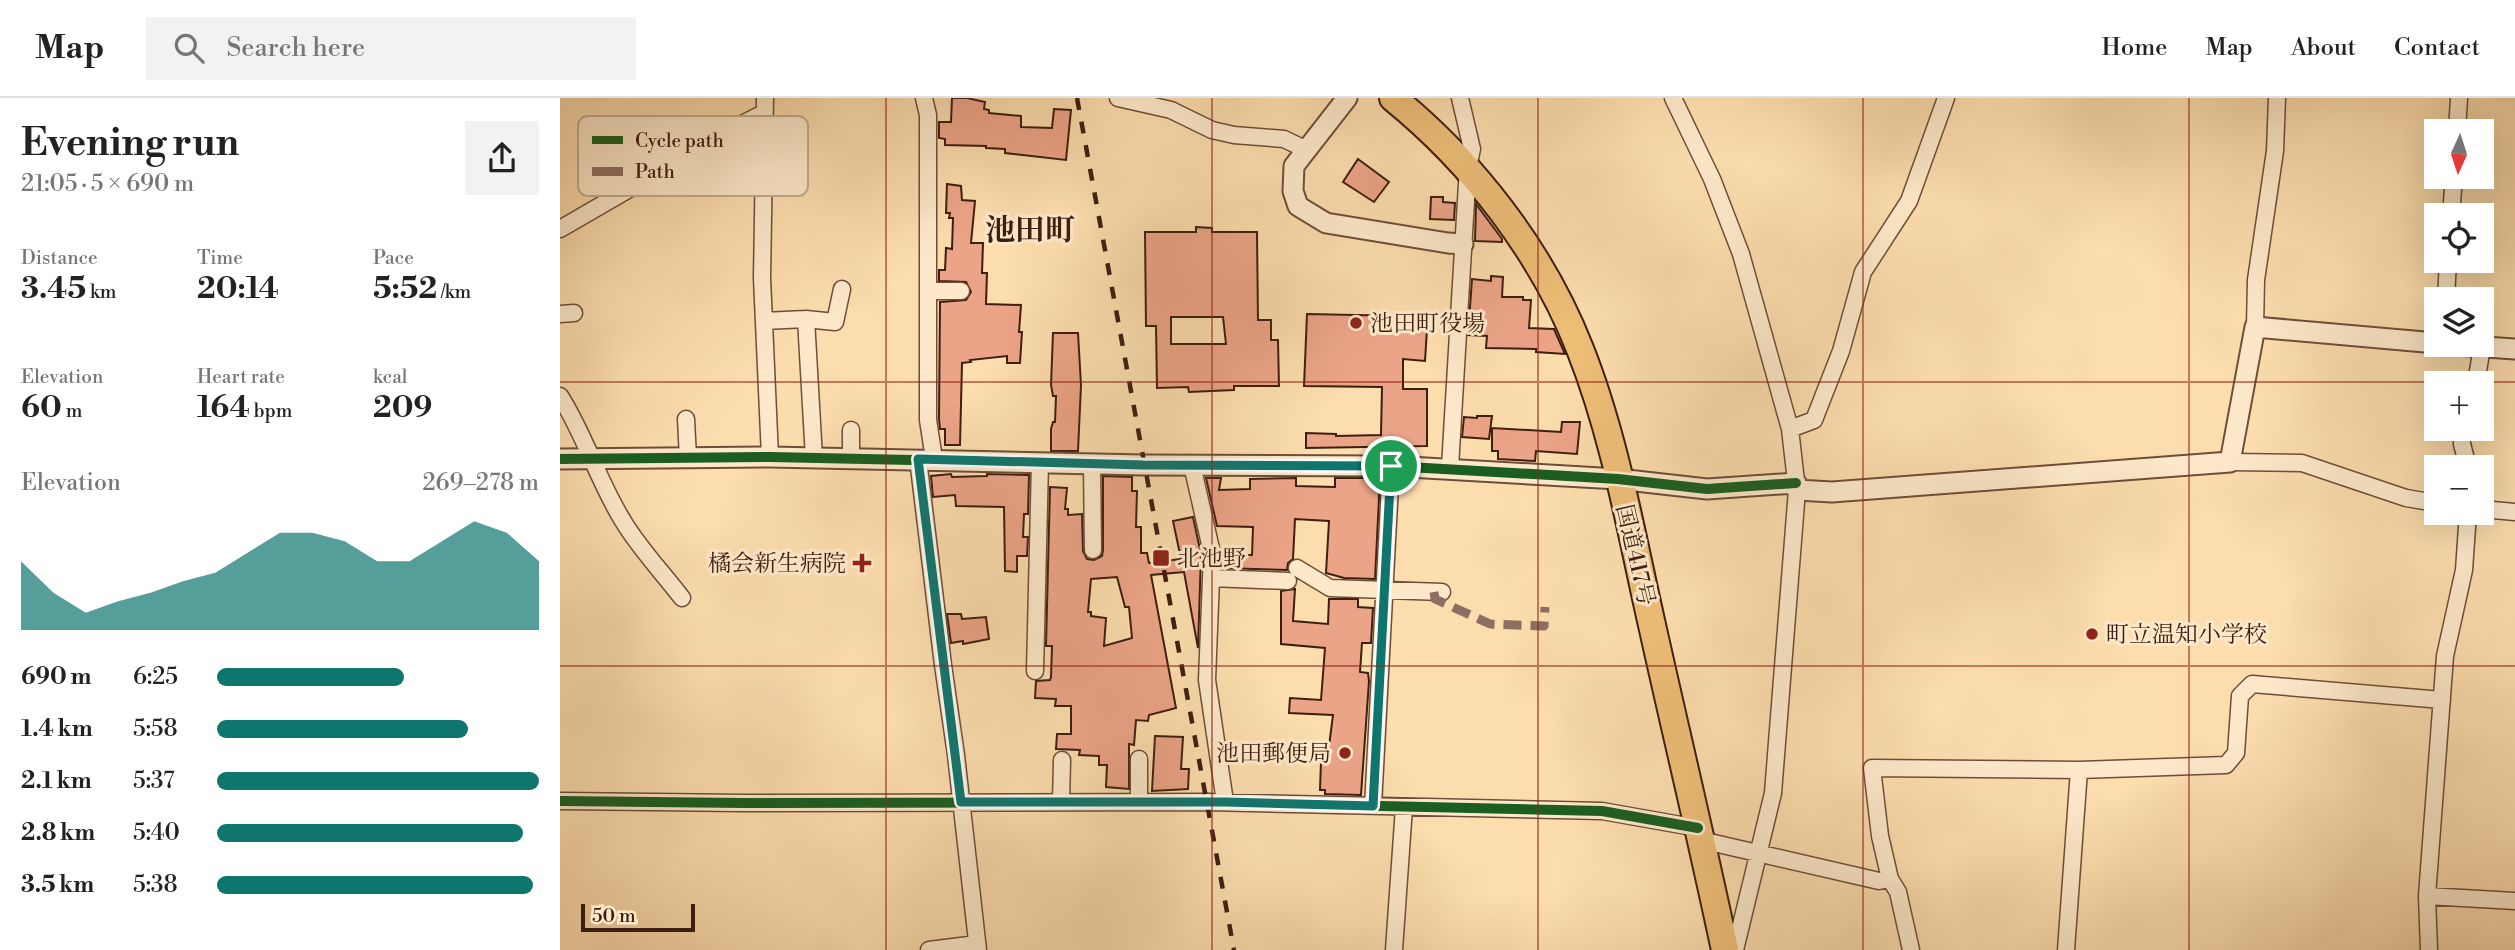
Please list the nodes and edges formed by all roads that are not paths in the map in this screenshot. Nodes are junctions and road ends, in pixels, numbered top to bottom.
1 (924, 98) edge
2 (1118, 98) edge
3 (1347, 98) edge
4 (1392, 98) edge
5 (1460, 98) edge
6 (1673, 98) edge
7 (1946, 98) edge
8 (2277, 98) edge
9 (2459, 98) edge
10 (768, 103) edge
11 (750, 116) edge
12 (2458, 119) edge
13 (1306, 149) junction
14 (1468, 167) junction
15 (617, 196) edge
16 (765, 196) edge
17 (560, 229) edge
18 (1463, 244) junction
19 (842, 289) dead end
20 (930, 291) junction
21 (961, 291) dead end
22 (807, 319) junction
23 (764, 321) junction
24 (2255, 327) junction
25 (2424, 342) edge
26 (2494, 348) edge
27 (2515, 349) edge
28 (560, 396) edge
29 (686, 419) dead end
30 (1790, 429) junction
31 (851, 430) dead end
32 (770, 457) junction
33 (688, 458) junction
34 (814, 458) junction
35 (851, 458) junction
36 (560, 459) edge
37 (590, 459) junction
38 (926, 459) junction
39 (2230, 462) junction
40 (1040, 463) junction
41 (1091, 464) junction
42 (1192, 465) junction
43 (1391, 466) junction
44 (1450, 467) junction
45 (1618, 479) junction
46 (1796, 486) junction
47 (2424, 501) edge
48 (2494, 510) edge
49 (2515, 512) edge
50 (2467, 525) edge
51 (1093, 550) dead end
52 (1211, 578) junction
53 (1384, 590) junction
54 (1442, 592) dead end
55 (682, 598) dead end
56 (1035, 671) dead end
57 (2442, 700) junction
58 (1139, 759) dead end
59 (1062, 760) dead end
60 (2079, 770) junction
61 (560, 801) edge
62 (961, 802) junction
63 (1061, 802) junction
64 (1139, 802) junction
65 (1225, 802) junction
66 (1373, 806) junction
67 (1404, 807) junction
68 (1700, 834) junction
69 (1758, 852) junction
70 (1891, 879) junction
71 (2427, 895) junction
72 (2515, 901) edge
73 (978, 947) edge
74 (929, 950) edge
75 (1394, 950) edge
76 (1725, 950) edge
77 (1735, 950) edge
78 (1911, 950) edge
79 (2066, 950) edge
80 (2428, 950) edge

1 - 20 street
2 - 13 street
3 - 13 street
4 - 14 highway, 国道417号
5 - 14 street
6 - 30 street
7 - 30 street
8 - 24 street
9 - 12 street
10 - 11 street
13 - 18 street
14 - 18 street
14 - 45 highway, 国道417号
15 - 17 street
16 - 23 street
18 - 44 street
19 - 22 street
20 - 21 street
20 - 38 street
22 - 23 street
22 - 34 street
23 - 32 street
24 - 25 street
24 - 39 street
26 - 27 street
28 - 37 street
29 - 33 street
30 - 46 street
31 - 35 street
32 - 33 street
32 - 34 street
33 - 37 street
34 - 35 street
35 - 38 street
36 - 37 street
37 - 55 street
38 - 40 street
38 - 62 street
39 - 46 street
39 - 47 street
40 - 41 street
40 - 56 street
41 - 42 street
41 - 51 street
42 - 43 street
42 - 52 street
43 - 44 street
43 - 53 street
44 - 45 street
45 - 46 street
45 - 68 highway, 国道417号
46 - 69 street
48 - 49 street
50 - 57 street
52 - 53 street
52 - 65 street
53 - 54 street
53 - 66 street
57 - 60 street
57 - 71 street
58 - 64 street
59 - 63 street
60 - 70 street
60 - 79 street
61 - 62 street
62 - 63 street
62 - 73 street
63 - 64 street
64 - 65 street
65 - 66 street
66 - 67 street
67 - 68 street
67 - 75 street
68 - 69 street
68 - 76 highway, 国道417号
69 - 70 street
69 - 77 street
70 - 78 street
71 - 72 street
71 - 80 street
73 - 74 street

